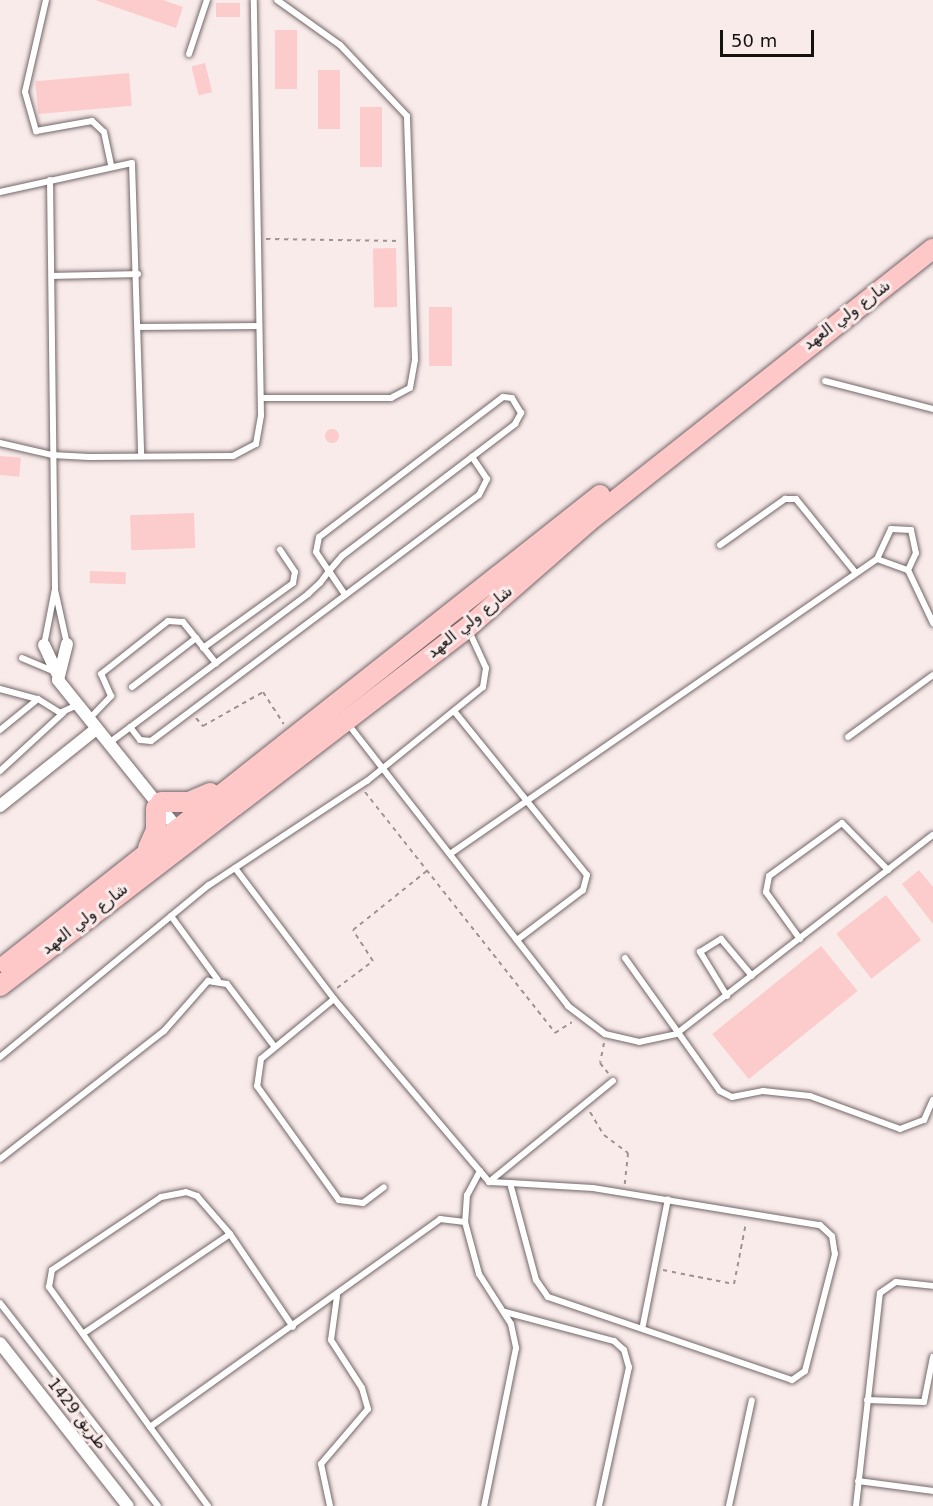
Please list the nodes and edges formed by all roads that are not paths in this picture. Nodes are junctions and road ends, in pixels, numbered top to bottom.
1 (46, 0) edge
2 (207, 0) edge
3 (254, 0) edge
4 (277, 0) edge
5 (189, 54) dead end
6 (111, 166) junction
7 (50, 180) junction
8 (0, 192) edge
9 (933, 240) edge
10 (933, 249) edge
11 (138, 274) junction
12 (52, 276) junction
13 (259, 326) junction
14 (138, 327) junction
15 (825, 381) dead end
16 (261, 398) junction
17 (933, 408) edge
18 (0, 443) edge
19 (52, 456) junction
20 (141, 456) junction
21 (472, 457) junction
22 (720, 544) dead end
23 (280, 550) dead end
24 (877, 559) junction
25 (908, 570) junction
26 (329, 571) junction
27 (856, 573) junction
28 (55, 589) junction
29 (345, 595) junction
30 (933, 623) edge
31 (467, 628) junction
32 (196, 638) junction
33 (67, 644) joint
34 (44, 645) joint
35 (203, 648) junction
36 (22, 658) dead end
37 (216, 663) junction
38 (57, 673) junction
39 (933, 675) edge
40 (132, 687) dead end
41 (0, 690) edge
42 (38, 699) junction
43 (75, 706) junction
44 (454, 711) junction
45 (339, 712) junction
46 (63, 713) junction
47 (91, 725) junction
48 (130, 727) junction
49 (0, 730) edge
50 (848, 737) dead end
51 (107, 744) junction
52 (380, 770) junction
53 (0, 771) edge
54 (226, 786) junction
55 (155, 802) junction
56 (525, 802) junction
57 (0, 806) edge
58 (180, 835) junction
59 (933, 835) edge
60 (147, 850) junction
61 (450, 854) junction
62 (235, 868) junction
63 (888, 870) junction
64 (171, 916) junction
65 (800, 939) junction
66 (517, 940) junction
67 (625, 958) dead end
68 (0, 970) edge
69 (752, 976) junction
70 (218, 980) junction
71 (0, 986) edge
72 (332, 996) junction
73 (727, 996) junction
74 (676, 1034) junction
75 (274, 1046) junction
76 (0, 1057) edge
77 (613, 1080) road end
78 (933, 1100) edge
79 (0, 1159) edge
80 (480, 1171) junction
81 (489, 1182) junction
82 (510, 1183) junction
83 (384, 1187) dead end
84 (668, 1199) junction
85 (465, 1222) junction
86 (230, 1234) junction
87 (933, 1286) edge
88 (337, 1296) junction
89 (0, 1303) edge
90 (505, 1312) junction
91 (643, 1325) junction
92 (293, 1327) junction
93 (84, 1333) junction
94 (0, 1343) edge
95 (933, 1357) edge
96 (752, 1400) dead end
97 (867, 1400) junction
98 (150, 1428) junction
99 (858, 1481) junction
100 (933, 1491) edge
101 (128, 1506) edge
102 (158, 1506) edge
103 (208, 1506) edge
104 (330, 1506) edge
105 (484, 1506) edge
106 (599, 1506) edge
107 (729, 1506) edge
108 (856, 1506) edge

1 - 6 lane
2 - 5 lane
3 - 13 lane
4 - 16 lane
6 - 7 lane
6 - 11 lane
7 - 8 lane
7 - 12 lane
9 - 45 main road, شارع ولي العهد
10 - 31 main road, شارع ولي العهد
11 - 12 lane
11 - 14 lane
12 - 19 lane
13 - 14 lane
13 - 16 lane
14 - 20 lane
15 - 17 lane
16 - 20 lane
18 - 19 lane
19 - 20 lane
19 - 28 lane
21 - 26 lane
21 - 26 lane
21 - 29 lane
22 - 27 lane
23 - 35 lane
24 - 25 lane
24 - 25 lane
24 - 27 lane
25 - 30 lane
26 - 29 lane
26 - 37 lane
27 - 56 lane
28 - 33 lane
28 - 34 lane
29 - 48 lane
31 - 44 lane
31 - 45 main road, شارع ولي العهد
32 - 35 lane
32 - 40 lane
32 - 47 lane
33 - 38 street
34 - 38 street
35 - 37 lane
36 - 38 lane
37 - 48 lane
38 - 43 street
39 - 50 lane
41 - 42 lane
42 - 46 lane
42 - 49 lane
43 - 46 lane
43 - 47 street
44 - 52 lane
44 - 56 lane
45 - 52 lane
45 - 54 main road, شارع ولي العهد
45 - 58 main road, شارع ولي العهد
46 - 53 lane
47 - 51 street
47 - 57 street
48 - 51 lane
51 - 55 street
52 - 61 lane
52 - 62 lane
54 - 55 main road
54 - 58 main road, شارع ولي العهد
55 - 58 street
55 - 60 main road
56 - 61 lane
56 - 66 lane
58 - 60 main road, شارع ولي العهد
58 - 71 main road, شارع ولي العهد
59 - 63 lane
60 - 68 main road, شارع ولي العهد
61 - 66 lane
62 - 64 lane
62 - 72 lane
63 - 65 lane
63 - 65 lane
64 - 70 lane
64 - 76 lane
65 - 69 lane
66 - 74 lane
67 - 74 lane
69 - 73 lane
69 - 73 lane
70 - 75 lane
70 - 79 lane
72 - 75 lane
72 - 80 lane
73 - 74 lane
74 - 78 lane
75 - 83 lane
77 - 81 lane
80 - 81 lane
80 - 85 lane
81 - 82 lane
82 - 84 lane
82 - 91 lane
84 - 91 lane
84 - 91 lane
85 - 88 lane
85 - 90 lane
86 - 92 lane
86 - 93 lane
86 - 93 lane
87 - 97 lane
88 - 92 lane
88 - 104 lane
89 - 102 lane
90 - 105 lane
90 - 106 lane
92 - 98 lane
93 - 98 lane
94 - 101 street, طريق 1429
95 - 97 lane
96 - 107 lane
97 - 99 lane
98 - 103 lane
99 - 100 lane
99 - 108 lane

